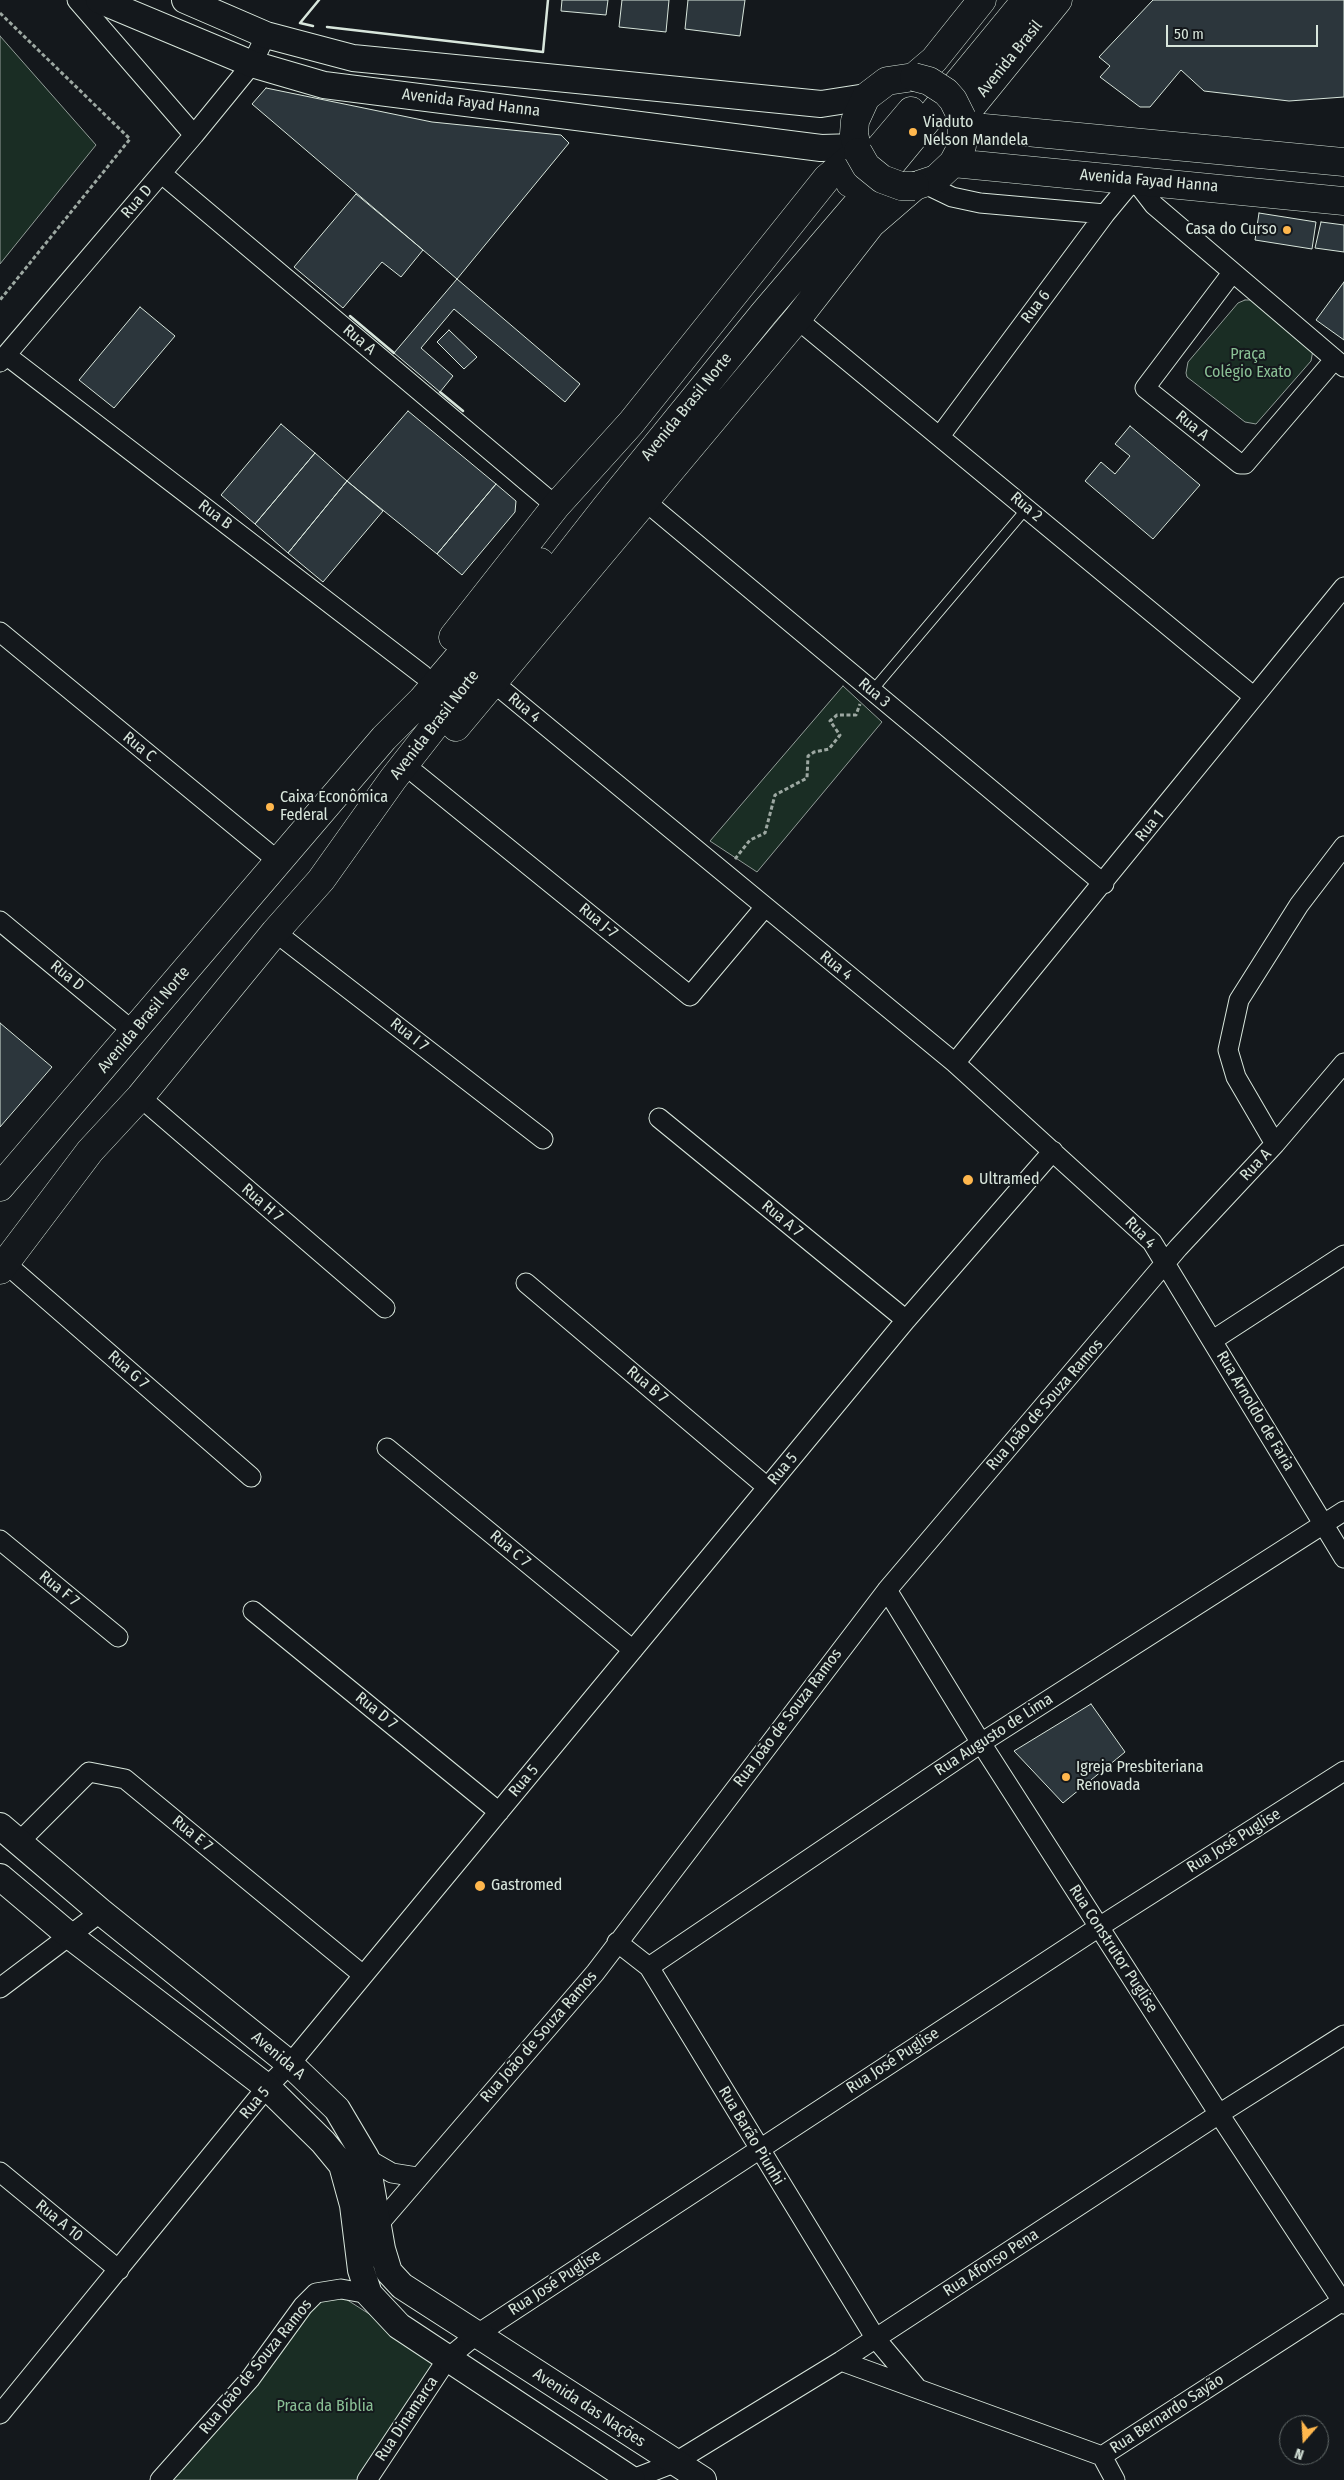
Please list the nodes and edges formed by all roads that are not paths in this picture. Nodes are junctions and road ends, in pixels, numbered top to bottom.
1 (77, 0) edge
2 (99, 0) edge
3 (184, 0) edge
4 (982, 0) edge
5 (1006, 0) edge
6 (1026, 0) edge
7 (1058, 0) edge
8 (266, 35) junction
9 (252, 64) junction
10 (914, 77) junction
11 (866, 97) junction
12 (963, 122) junction
13 (194, 135) junction
14 (857, 149) junction
15 (1344, 162) edge
16 (954, 163) junction
17 (162, 174) junction
18 (1134, 179) junction
19 (920, 185) junction
20 (1344, 201) edge
21 (1104, 214) junction
22 (1232, 273) junction
23 (797, 319) junction
24 (3, 358) edge
25 (1339, 363) edge
26 (940, 436) junction
27 (645, 501) junction
28 (556, 506) junction
29 (1027, 508) junction
30 (1344, 587) edge
31 (0, 632) edge
32 (423, 675) junction
33 (494, 682) junction
34 (867, 695) junction
35 (1253, 696) junction
36 (384, 738) junction
37 (416, 774) junction
38 (361, 825) junction
39 (1344, 846) edge
40 (278, 861) junction
41 (1104, 884) junction
42 (765, 907) junction
43 (0, 921) edge
44 (275, 932) junction
45 (134, 1032) junction
46 (1344, 1063) edge
47 (955, 1064) junction
48 (140, 1097) junction
49 (659, 1118) dead end
50 (543, 1139) dead end
51 (1275, 1144) junction
52 (1053, 1150) junction
53 (0, 1187) edge
54 (1344, 1255) edge
55 (1166, 1264) junction
56 (2, 1267) edge
57 (526, 1283) dead end
58 (384, 1308) dead end
59 (906, 1320) junction
60 (1214, 1340) junction
61 (387, 1448) dead end
62 (250, 1477) dead end
63 (767, 1487) junction
64 (1344, 1511) edge
65 (1322, 1524) junction
66 (0, 1540) edge
67 (1344, 1558) edge
68 (887, 1590) junction
69 (253, 1611) dead end
70 (118, 1637) dead end
71 (633, 1650) junction
72 (980, 1743) junction
73 (1344, 1771) edge
74 (499, 1812) junction
75 (10, 1834) edge
76 (0, 1877) edge
77 (101, 1912) junction
78 (1099, 1927) junction
79 (70, 1936) junction
80 (617, 1942) junction
81 (650, 1968) junction
82 (363, 1975) junction
83 (0, 1988) edge
84 (1344, 2035) edge
85 (290, 2064) junction
86 (267, 2087) junction
87 (1218, 2114) junction
88 (759, 2149) junction
89 (366, 2158) junction
90 (0, 2172) edge
91 (417, 2177) junction
92 (378, 2224) junction
93 (119, 2270) junction
94 (369, 2294) junction
95 (1343, 2302) edge
96 (476, 2336) junction
97 (876, 2339) junction
98 (448, 2358) junction
99 (841, 2361) junction
100 (919, 2390) junction
101 (0, 2414) edge
102 (1102, 2456) junction
103 (674, 2463) junction
104 (160, 2480) edge
105 (367, 2480) edge
106 (631, 2480) edge
107 (703, 2480) edge
108 (1115, 2480) edge

1 - 13 street
2 - 9 street, Avenida Fayad Hanna
3 - 8 street, Avenida Fayad Hanna
4 - 10 main road
5 - 36 main road, Avenida Brasil Norte
6 - 38 main road, Avenida Brasil Norte
7 - 12 main road, Avenida Brasil
8 - 9 street, Rua D
8 - 11 street, Avenida Fayad Hanna
9 - 13 street, Rua D
9 - 14 street, Avenida Fayad Hanna
10 - 11 main road
10 - 12 main road, bridge
11 - 14 main road
12 - 15 main road
12 - 16 main road
13 - 17 street, Rua D
14 - 19 main road, bridge
14 - 28 main road, Avenida Brasil Norte
16 - 18 main road, Avenida Fayad Hanna
16 - 19 main road
17 - 24 street, Rua D
17 - 28 street, Rua A
18 - 20 main road, Avenida Fayad Hanna
18 - 21 street, Rua 6
18 - 22 street, Rua A
19 - 21 street
19 - 23 main road, Avenida Brasil Norte
21 - 26 street, Rua 6
22 - 25 street, Rua A
22 - 25 street, Rua A
23 - 26 street, Rua 2
23 - 27 main road, Avenida Brasil Norte
24 - 32 street, Rua B
26 - 29 street, Rua 2
27 - 33 main road, Avenida Brasil Norte
27 - 34 street, Rua 3
28 - 32 main road, Avenida Brasil Norte
29 - 34 lane
29 - 35 street, Rua 2
30 - 35 street, Rua 1
31 - 40 street, Rua C
32 - 36 main road, Avenida Brasil Norte
33 - 37 main road, Avenida Brasil Norte
33 - 42 street, Rua 4
34 - 41 street, Rua 3
35 - 41 street, Rua 1
36 - 40 main road, Avenida Brasil Norte
37 - 38 main road, Avenida Brasil Norte
37 - 42 street, Rua J-7
38 - 44 main road, Avenida Brasil Norte
39 - 51 street
40 - 45 main road, Avenida Brasil Norte
41 - 47 street, Rua 1
42 - 47 street, Rua 4
43 - 45 street, Rua D
44 - 48 main road, Avenida Brasil Norte
44 - 50 street, Rua I 7
45 - 53 main road, Avenida Brasil Norte
46 - 51 street, Rua A
47 - 52 street, Rua 4
48 - 56 main road, Avenida Brasil Norte
48 - 58 street, Rua H 7
49 - 59 street, Rua A 7
51 - 55 street, Rua A
52 - 55 street, Rua 4
52 - 59 street, Rua 5
54 - 60 street
55 - 60 street, Rua Arnoldo de Faria
55 - 68 street, Rua João de Souza Ramos
56 - 62 street, Rua G 7
57 - 63 street, Rua B 7
59 - 63 street, Rua 5
60 - 65 street, Rua Arnoldo de Faria
61 - 71 street, Rua C 7
63 - 71 street, Rua 5
64 - 65 street, Rua Augusto de Lima
65 - 67 street, Rua Arnoldo de Faria
65 - 72 street, Rua Augusto de Lima
66 - 70 street, Rua F 7
68 - 72 street, Rua Construtor Puglise
68 - 80 street, Rua João de Souza Ramos
69 - 74 street, Rua D 7
71 - 74 street, Rua 5
72 - 78 street, Rua Construtor Puglise
72 - 81 street, Rua Augusto de Lima
73 - 78 street, Rua José Puglise
74 - 82 street, Rua 5
75 - 77 street, Avenida A
75 - 82 street, Rua E 7
76 - 79 street, Avenida A
77 - 79 street
77 - 85 street, Avenida A
78 - 87 street, Rua Construtor Puglise
78 - 88 street, Rua José Puglise
79 - 83 street
79 - 86 street, Avenida A
80 - 81 street, Rua Barão Piunhi
80 - 91 street, Rua João de Souza Ramos
81 - 88 street, Rua Barão Piunhi
82 - 85 street, Rua 5
84 - 87 street, Rua Afonso Pena
85 - 86 street, Rua 5
85 - 89 street, Avenida A
86 - 93 street, Rua 5
86 - 94 street, Avenida A
87 - 95 street, Rua Construtor Puglise
87 - 97 street, Rua Afonso Pena
88 - 96 street, Rua José Puglise
88 - 97 street, Rua Barão Piunhi
89 - 91 street
89 - 92 street, Avenida A
90 - 93 street, Rua A 10
91 - 92 street, Rua João de Souza Ramos
92 - 96 street, Avenida A
93 - 101 street, Rua 5
94 - 98 street, Avenida A
94 - 104 street, Rua João de Souza Ramos
95 - 102 street, Rua Bernardo Sayão
96 - 98 street, Rua José Puglise
96 - 103 street, Avenida das Nações
97 - 99 street, Rua Afonso Pena
97 - 100 street
98 - 105 street, Rua Dinamarca
98 - 106 street
99 - 100 street, Rua Bernardo Sayão
99 - 103 street, Rua Afonso Pena
100 - 102 street, Rua Bernardo Sayão
102 - 108 street
103 - 106 street, Rua Afonso Pena
103 - 107 street, Avenida das Nações

